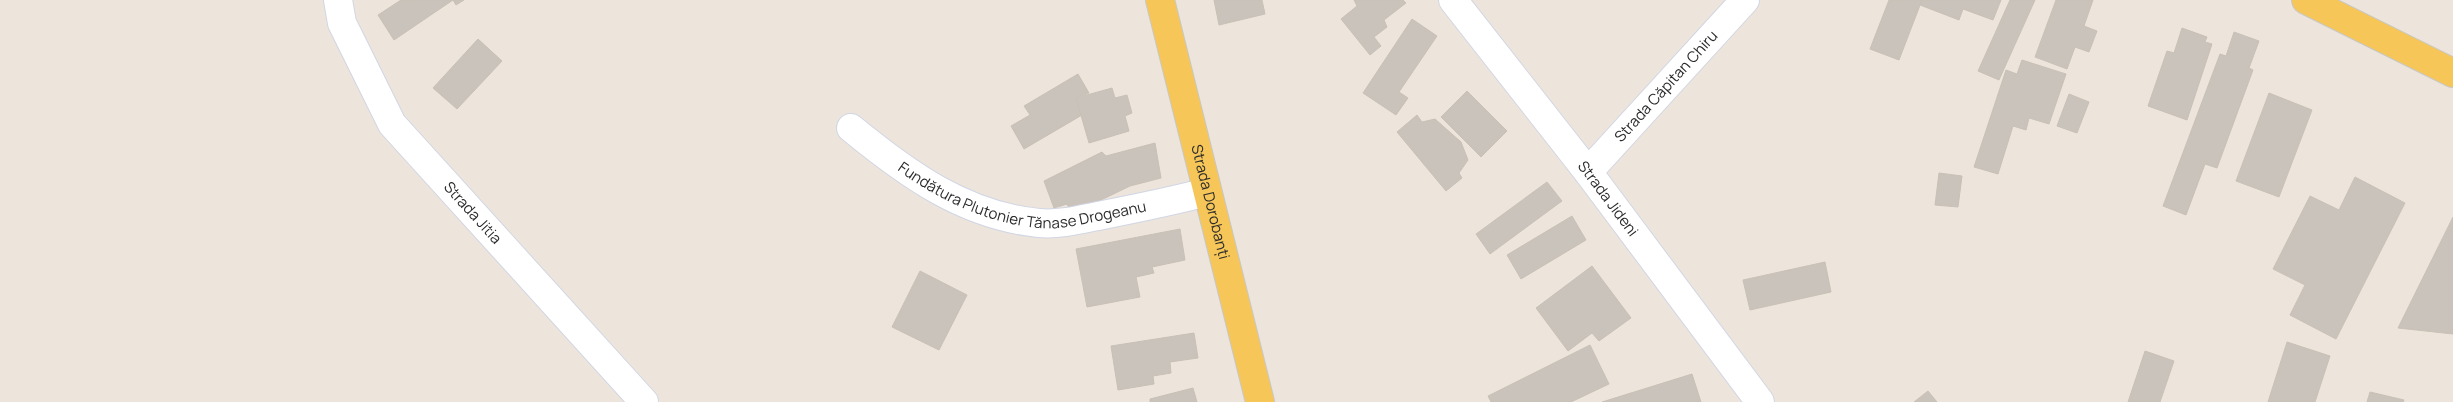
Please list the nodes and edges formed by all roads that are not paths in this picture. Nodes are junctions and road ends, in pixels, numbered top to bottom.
1 (338, 0) edge
2 (1160, 0) edge
3 (1453, 0) edge
4 (1744, 0) edge
5 (2306, 0) edge
6 (2453, 73) edge
7 (851, 128) dead end
8 (1588, 172) junction
9 (1207, 192) junction
10 (644, 402) edge
11 (1260, 402) edge
12 (1760, 402) edge

1 - 10 street, Strada Jitia
2 - 9 main road, Strada Dorobanți
3 - 8 street, Strada Jideni
4 - 8 street, Strada Căpitan Chiru
5 - 6 main road
7 - 9 street, Fundătura Plutonier Tănase Drogeanu
8 - 12 street, Strada Jideni
9 - 11 main road, Strada Dorobanți

